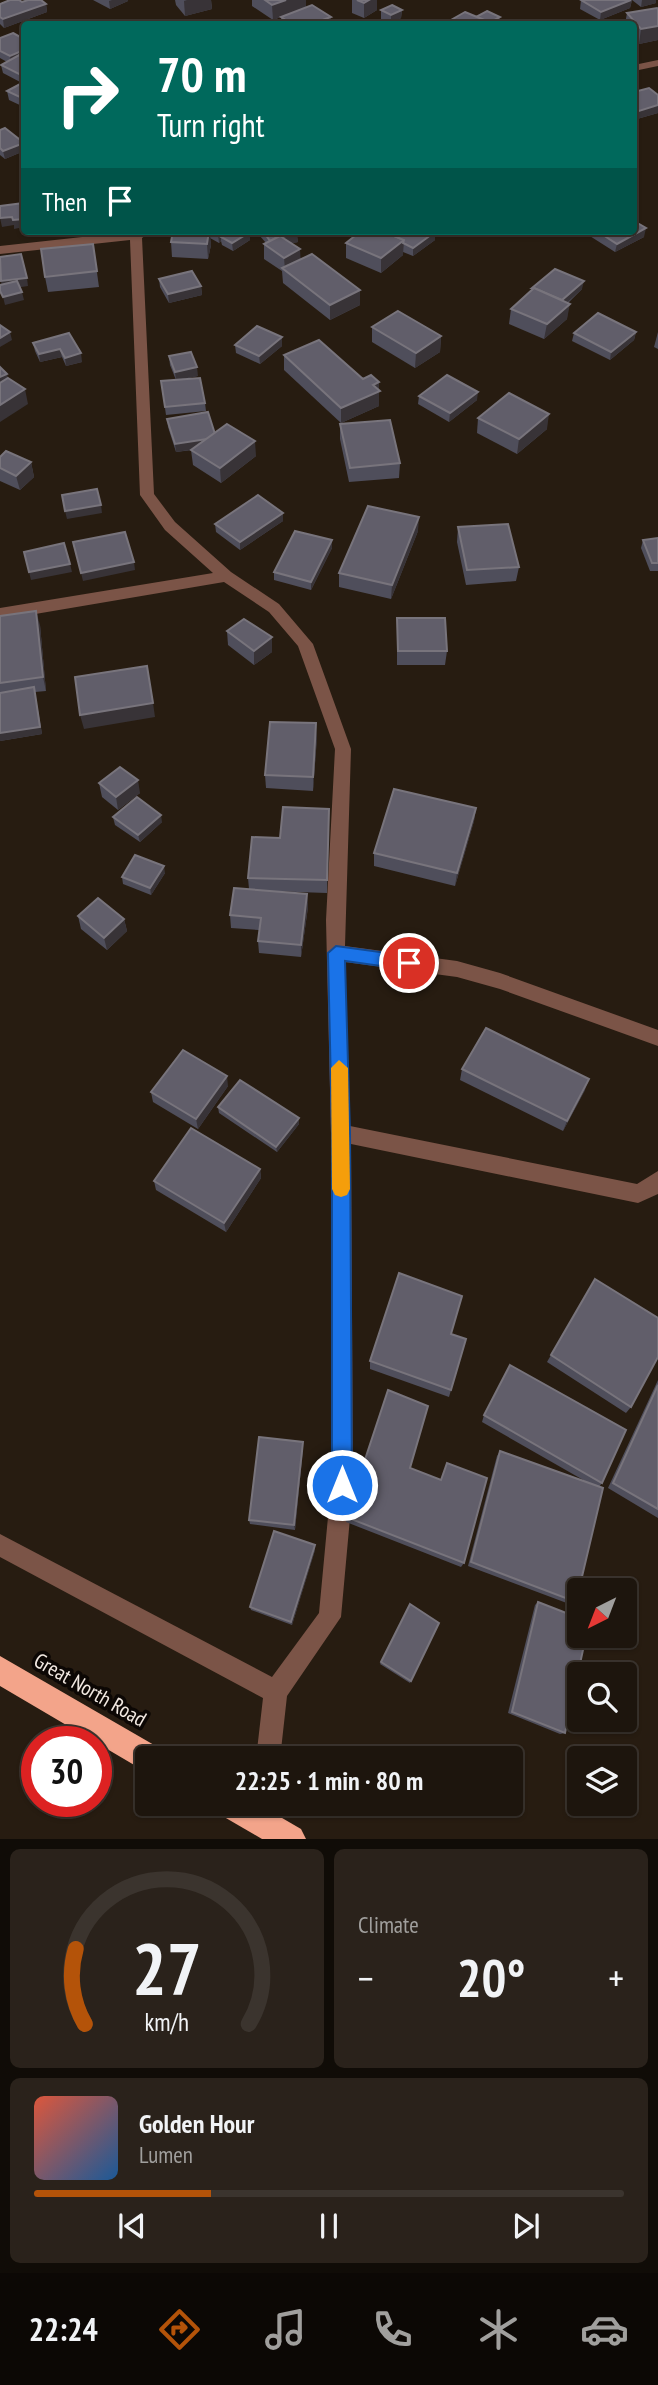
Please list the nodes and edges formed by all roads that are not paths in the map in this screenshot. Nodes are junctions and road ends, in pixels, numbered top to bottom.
1 (658, 63) edge
2 (637, 67) edge
3 (132, 235) edge
4 (141, 235) edge
5 (0, 250) edge
6 (226, 576) junction
7 (0, 614) edge
8 (336, 953) junction
9 (658, 1038) edge
10 (341, 1133) junction
11 (658, 1180) edge
12 (0, 1545) edge
13 (0, 1670) edge
14 (276, 1692) junction
15 (270, 1746) edge
16 (135, 1750) edge
17 (264, 1816) edge
18 (291, 1839) edge

1 - 2 street
3 - 5 street
4 - 6 street
6 - 7 street
6 - 8 street
8 - 9 street
8 - 10 street
10 - 11 street
10 - 14 street
12 - 14 street
13 - 16 highway, Great North Road
14 - 15 street
17 - 18 highway

